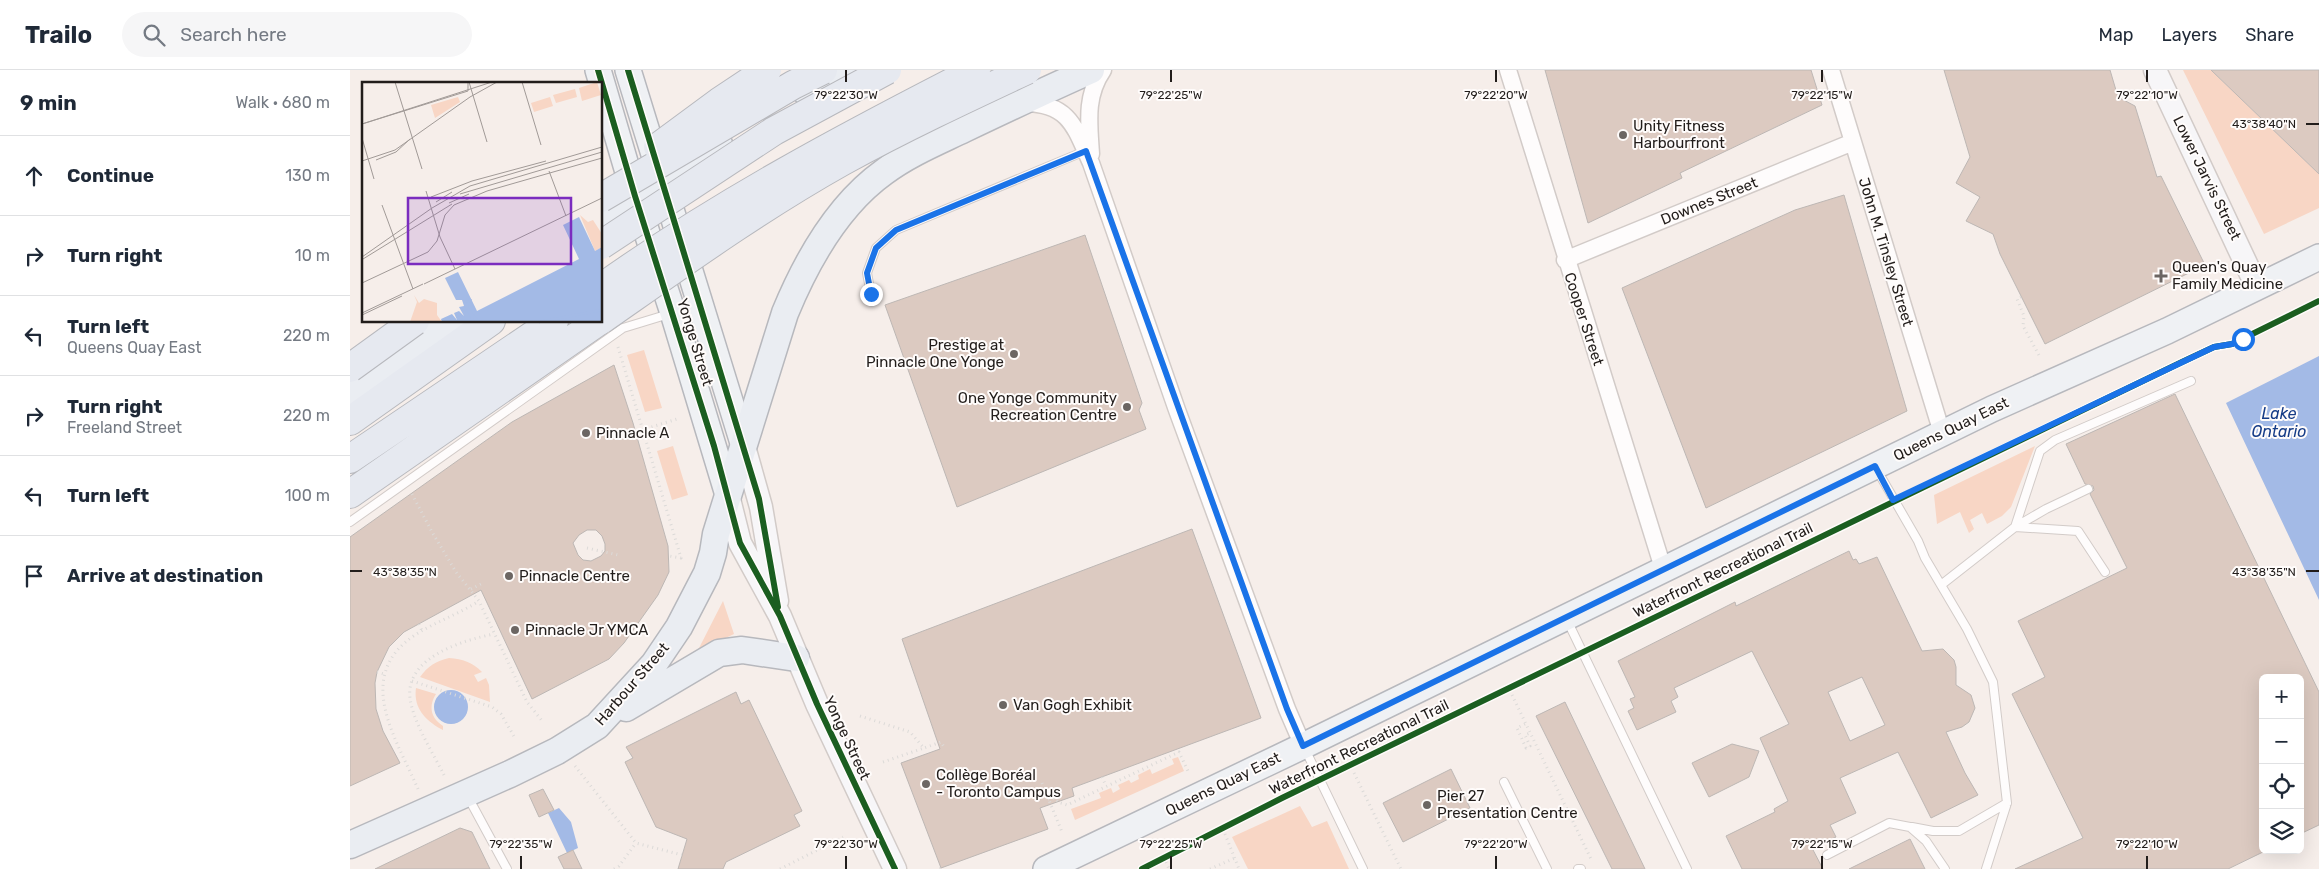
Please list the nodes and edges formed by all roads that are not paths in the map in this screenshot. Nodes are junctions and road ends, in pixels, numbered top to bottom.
1 (598, 70) edge
2 (628, 70) edge
3 (767, 70) edge
4 (823, 70) edge
5 (842, 70) edge
6 (888, 70) edge
7 (976, 70) edge
8 (1027, 70) edge
9 (1091, 70) edge
10 (1103, 70) edge
11 (1508, 70) edge
12 (1831, 70) edge
13 (2155, 70) edge
14 (602, 82) edge
15 (602, 84) edge
16 (1020, 103) junction
17 (1853, 142) junction
18 (1088, 157) junction
19 (662, 179) junction
20 (602, 187) edge
21 (635, 196) junction
22 (602, 197) edge
23 (602, 217) edge
24 (602, 244) edge
25 (2319, 257) edge
26 (1565, 260) junction
27 (602, 287) edge
28 (2257, 287) junction
29 (871, 294) dead end
30 (673, 314) junction
31 (602, 319) edge
32 (414, 322) edge
33 (451, 322) edge
34 (490, 322) edge
35 (553, 322) edge
36 (597, 322) edge
37 (350, 361) edge
38 (2191, 381) dead end
39 (353, 384) edge
40 (350, 421) edge
41 (1942, 433) junction
42 (743, 443) junction
43 (350, 459) edge
44 (1875, 466) junction
45 (2088, 490) dead end
46 (350, 494) edge
47 (728, 495) junction
48 (350, 522) edge
49 (2015, 528) junction
50 (1663, 568) junction
51 (2105, 572) dead end
52 (1941, 585) junction
53 (780, 616) junction
54 (1566, 616) junction
55 (796, 658) junction
56 (597, 726) junction
57 (1303, 746) junction
58 (1504, 782) dead end
59 (466, 793) junction
60 (2007, 803) junction
61 (1910, 827) junction
62 (350, 845) edge
63 (1827, 855) dead end
64 (507, 869) edge
65 (895, 869) edge
66 (1046, 869) edge
67 (1363, 869) edge
68 (1547, 869) edge
69 (1687, 869) edge
70 (1945, 869) edge
71 (1986, 869) edge

1 - 14 main road, Yonge Street
2 - 19 main road, Yonge Street
3 - 20 highway, bridge
4 - 22 highway, bridge
5 - 19 highway
6 - 24 highway, bridge
7 - 27 highway, bridge
8 - 31 highway, bridge
9 - 16 highway, Harbour Street
10 - 18 street
11 - 26 street, Cooper Street
12 - 17 street, John M. Tinsley Street
13 - 28 main road, Lower Jarvis Street
15 - 21 main road, Yonge Street
16 - 18 street
16 - 42 highway, Harbour Street
17 - 26 street, Downes Street
17 - 41 street, John M. Tinsley Street
18 - 29 lane
18 - 57 street
19 - 21 highway
19 - 42 main road, Yonge Street
21 - 23 highway
21 - 30 main road, Yonge Street
25 - 28 main road, Queens Quay East
26 - 50 street, Cooper Street
28 - 41 main road, Queens Quay East
30 - 47 main road, Yonge Street
30 - 48 lane
32 - 39 highway, bridge
33 - 39 highway
34 - 40 highway
35 - 43 highway
36 - 46 highway
37 - 39 lane
38 - 49 lane
41 - 44 main road, Queens Quay East
42 - 47 highway, Harbour Street
42 - 53 main road, Yonge Street
44 - 50 main road, Queens Quay East
44 - 52 lane
45 - 49 lane
47 - 53 main road, Yonge Street
47 - 56 highway, Harbour Street
49 - 51 lane
49 - 52 lane
50 - 54 main road, Queens Quay East
52 - 60 lane
53 - 55 main road, Yonge Street
54 - 57 main road, Queens Quay East
54 - 69 lane
55 - 56 highway
55 - 65 main road, Yonge Street
56 - 59 highway, Harbour Street
57 - 66 main road, Queens Quay East
57 - 67 lane
58 - 68 lane
59 - 62 highway, Harbour Street
59 - 64 lane
60 - 61 lane
60 - 71 lane
61 - 63 lane
61 - 70 lane

